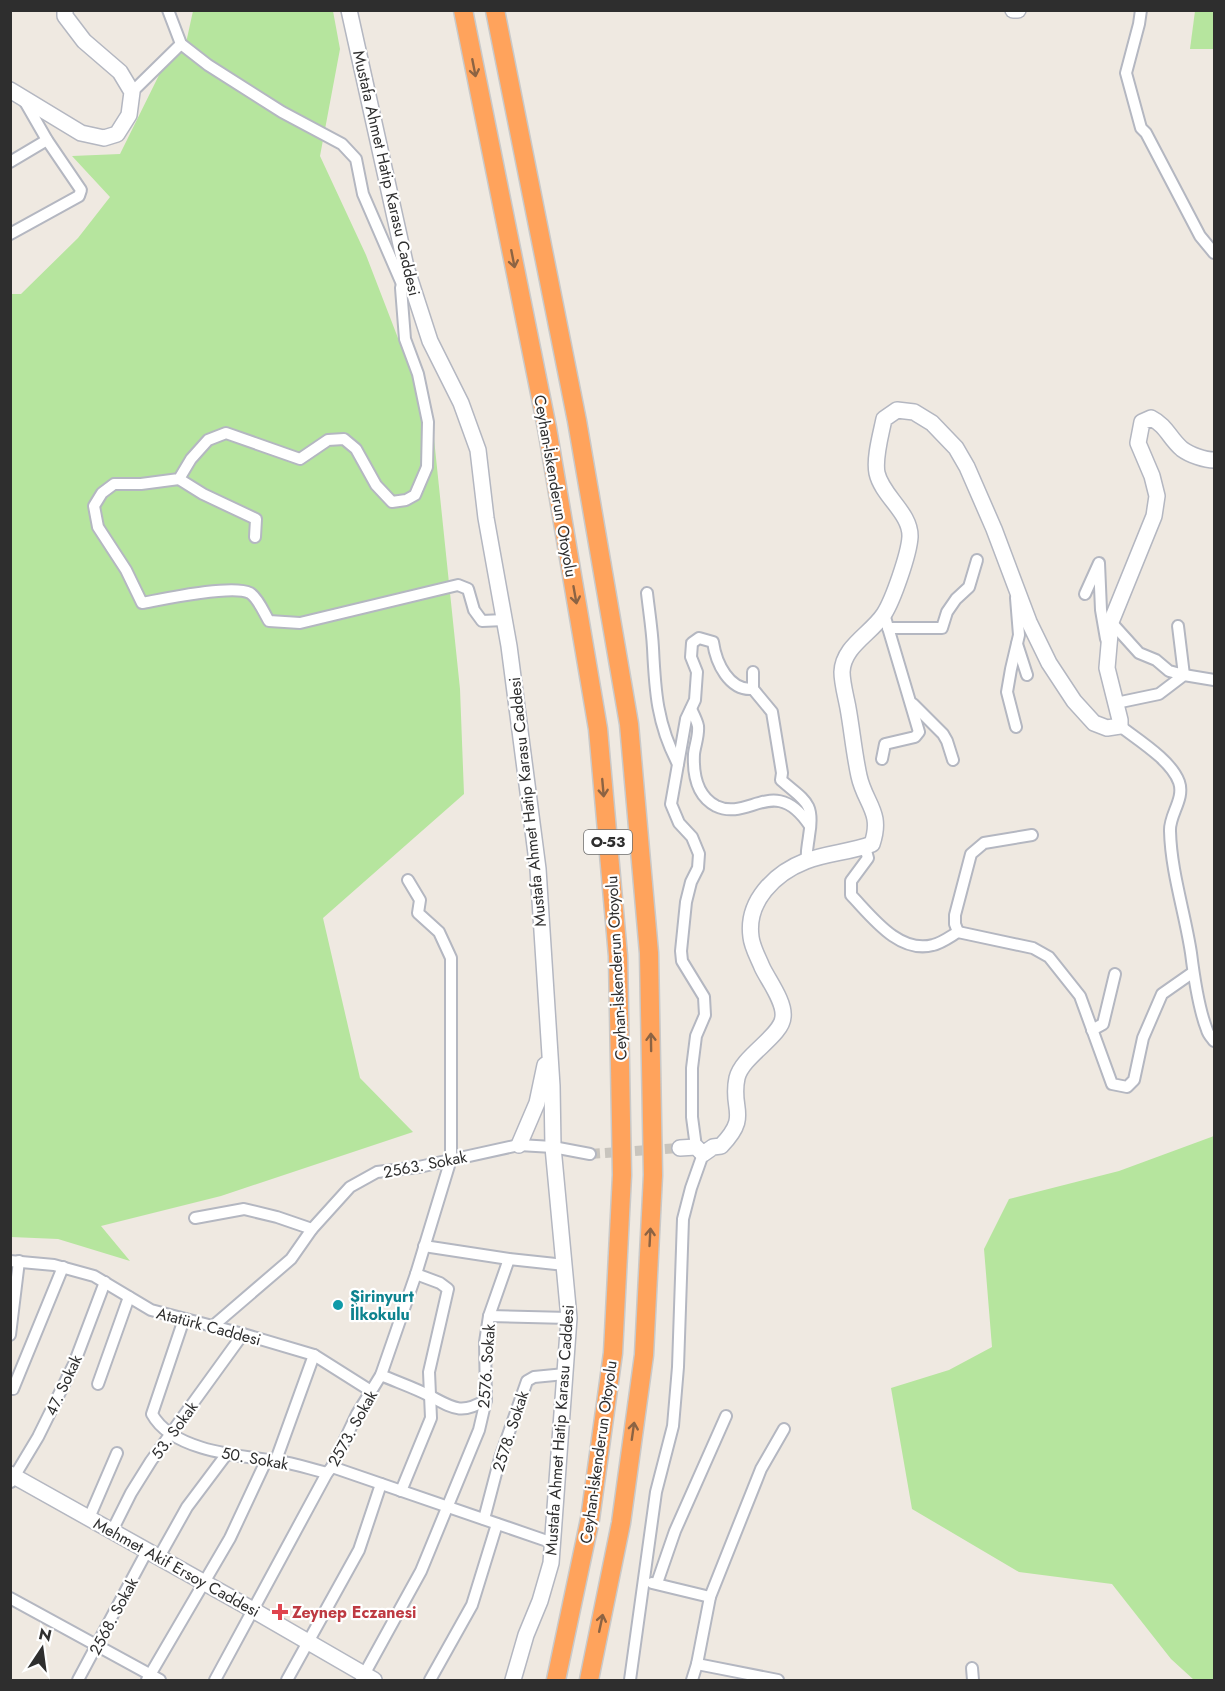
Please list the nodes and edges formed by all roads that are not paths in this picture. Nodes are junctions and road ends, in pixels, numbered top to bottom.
1 (65, 10) edge
2 (168, 10) edge
3 (349, 10) edge
4 (463, 10) edge
5 (495, 10) edge
6 (1013, 10) edge
7 (1018, 10) edge
8 (1141, 10) edge
9 (181, 44) junction
10 (132, 92) junction
11 (16, 94) edge
12 (47, 140) junction
13 (10, 162) edge
14 (10, 234) edge
15 (1215, 253) edge
16 (406, 267) junction
17 (402, 284) junction
18 (1215, 460) edge
19 (179, 479) junction
20 (255, 537) dead end
21 (977, 560) dead end
22 (1016, 589) junction
23 (647, 592) dead end
24 (1085, 594) dead end
25 (504, 620) junction
26 (886, 621) junction
27 (1111, 622) junction
28 (1178, 626) dead end
29 (1017, 643) junction
30 (1109, 649) junction
31 (753, 672) dead end
32 (1027, 675) dead end
33 (1184, 675) junction
34 (1215, 680) edge
35 (753, 689) junction
36 (1116, 703) junction
37 (912, 704) junction
38 (691, 709) junction
39 (1120, 726) junction
40 (1016, 727) dead end
41 (882, 759) dead end
42 (953, 760) dead end
43 (678, 764) junction
44 (810, 826) junction
45 (1032, 835) dead end
46 (865, 847) junction
47 (807, 860) junction
48 (408, 880) dead end
49 (958, 932) junction
50 (1115, 974) dead end
51 (1192, 974) junction
52 (1092, 1030) junction
53 (1215, 1041) edge
54 (549, 1042) junction
55 (519, 1145) junction
56 (553, 1147) junction
57 (680, 1148) tunnel mouth
58 (699, 1151) junction
59 (590, 1154) tunnel mouth
60 (451, 1160) junction
61 (195, 1218) dead end
62 (312, 1229) junction
63 (424, 1246) junction
64 (509, 1259) junction
65 (15, 1261) edge
66 (565, 1265) junction
67 (63, 1267) junction
68 (416, 1274) junction
69 (105, 1282) junction
70 (129, 1297) junction
71 (489, 1316) junction
72 (569, 1318) junction
73 (184, 1319) junction
74 (213, 1326) junction
75 (243, 1334) junction
76 (10, 1335) edge
77 (314, 1356) junction
78 (565, 1374) junction
79 (381, 1376) junction
80 (98, 1384) dead end
81 (10, 1388) edge
82 (371, 1391) junction
83 (430, 1396) junction
84 (486, 1400) junction
85 (726, 1416) dead end
86 (784, 1429) dead end
87 (170, 1434) junction
88 (117, 1453) dead end
89 (226, 1455) junction
90 (271, 1461) junction
91 (329, 1470) junction
92 (12, 1477) edge
93 (381, 1484) junction
94 (401, 1491) junction
95 (448, 1506) junction
96 (89, 1518) junction
97 (484, 1519) junction
98 (497, 1524) junction
99 (112, 1531) junction
100 (553, 1544) junction
101 (153, 1554) junction
102 (643, 1582) junction
103 (205, 1583) junction
104 (657, 1583) junction
105 (710, 1597) junction
106 (10, 1598) edge
107 (253, 1610) junction
108 (308, 1641) junction
109 (97, 1645) junction
110 (698, 1664) junction
111 (972, 1668) dead end
112 (153, 1679) edge
113 (366, 1679) edge
114 (78, 1680) edge
115 (215, 1680) edge
116 (287, 1680) edge
117 (430, 1680) edge
118 (513, 1680) edge
119 (556, 1680) edge
120 (589, 1680) edge
121 (630, 1680) edge
122 (692, 1680) edge
123 (778, 1680) edge
124 (973, 1680) edge

1 - 10 street
2 - 9 street
3 - 16 street, Mustafa Ahmet Hatip Karasu Caddesi
4 -> 119 highway, Ceyhan-İskenderun Otoyolu / O-53
120 -> 5 highway, Ceyhan-İskenderun Otoyolu / O-53
6 - 7 street
8 - 15 street
9 - 10 street
9 - 17 street
10 - 11 street
11 - 12 street
12 - 13 street
12 - 14 street
16 - 17 street
16 - 25 street, Mustafa Ahmet Hatip Karasu Caddesi
17 - 19 street
18 - 27 street
19 - 20 street
19 - 25 street
21 - 26 street
22 - 26 street
22 - 29 street
22 - 39 street
23 - 43 street
24 - 30 street
25 - 54 street, Mustafa Ahmet Hatip Karasu Caddesi
26 - 37 street
26 - 46 street
27 - 30 street
27 - 33 street
28 - 33 street
29 - 32 street
29 - 40 street
30 - 36 street
31 - 35 street
33 - 34 street
33 - 36 street
35 - 38 street
35 - 44 street
36 - 39 street
37 - 41 street
37 - 42 street
38 - 43 street
38 - 44 street
39 - 51 street
43 - 58 street
44 - 47 street
45 - 49 street
46 - 47 street
46 - 49 street
47 - 58 street
48 - 60 street, 2573. Sokak
49 - 52 street
50 - 52 street
51 - 52 street
51 - 53 street
54 - 55 street
54 - 56 street, Mustafa Ahmet Hatip Karasu Caddesi
55 - 56 street, 2563. Sokak
55 - 60 street, 2563. Sokak
56 - 59 street, 2563. Sokak
56 - 66 street, Mustafa Ahmet Hatip Karasu Caddesi
57 - 58 street
58 - 102 street
60 - 62 street, 2563. Sokak
60 - 63 street, 2573. Sokak
61 - 62 street
62 - 74 street, 2563. Sokak
63 - 64 street
63 - 68 street, 2573. Sokak
64 - 66 street
64 - 71 street, 2576. Sokak
65 - 67 street, Atatürk Caddesi
65 - 76 street
66 - 72 street, Mustafa Ahmet Hatip Karasu Caddesi
67 - 69 street, Atatürk Caddesi
67 - 81 street
68 - 79 street, 2573. Sokak
68 - 83 street
69 - 70 street, Atatürk Caddesi
69 - 92 street, 47. Sokak
70 - 73 street, Atatürk Caddesi
70 - 80 street
71 - 72 street
71 - 84 street, 2576. Sokak
72 - 78 street, Mustafa Ahmet Hatip Karasu Caddesi
73 - 74 street, Atatürk Caddesi
73 - 87 street
74 - 75 street, Atatürk Caddesi
75 - 77 street, Atatürk Caddesi
75 - 87 street, 53. Sokak
77 - 82 street, Atatürk Caddesi
77 - 90 street
78 - 97 street, 2578. Sokak
78 - 100 street, Mustafa Ahmet Hatip Karasu Caddesi
79 - 82 street, 2573. Sokak
79 - 83 street
82 - 91 street, 2573. Sokak
83 - 84 street
83 - 94 street
84 - 95 street, 2576. Sokak
85 - 104 street
86 - 105 street
87 - 89 street, 50. Sokak
87 - 99 street, 53. Sokak
88 - 96 street
89 - 90 street, 50. Sokak
89 - 101 street, 2568. Sokak
90 - 91 street, 50. Sokak
90 - 103 street
91 - 93 street, 50. Sokak
91 - 107 street, 2573. Sokak
92 - 96 street, Mehmet Akif Ersoy Caddesi
93 - 94 street, 50. Sokak
93 - 108 street
94 - 95 street, 50. Sokak
95 - 97 street, 50. Sokak
95 - 113 street, 2576. Sokak
96 - 99 street, Mehmet Akif Ersoy Caddesi
97 - 98 street, 50. Sokak
98 - 100 street, 50. Sokak
98 - 117 street
99 - 101 street, Mehmet Akif Ersoy Caddesi
100 - 118 street, Mustafa Ahmet Hatip Karasu Caddesi
101 - 103 street, Mehmet Akif Ersoy Caddesi
101 - 109 street, 2568. Sokak
102 - 104 street
102 - 121 street
103 - 107 street, Mehmet Akif Ersoy Caddesi
103 - 112 street
104 - 105 street
105 - 110 street
106 - 109 street
107 - 108 street, Mehmet Akif Ersoy Caddesi
107 - 115 street, 2573. Sokak
108 - 113 street, Mehmet Akif Ersoy Caddesi
108 - 116 street
109 - 112 street
109 - 114 street, 2568. Sokak
110 - 122 street
110 - 123 street
111 - 124 street

